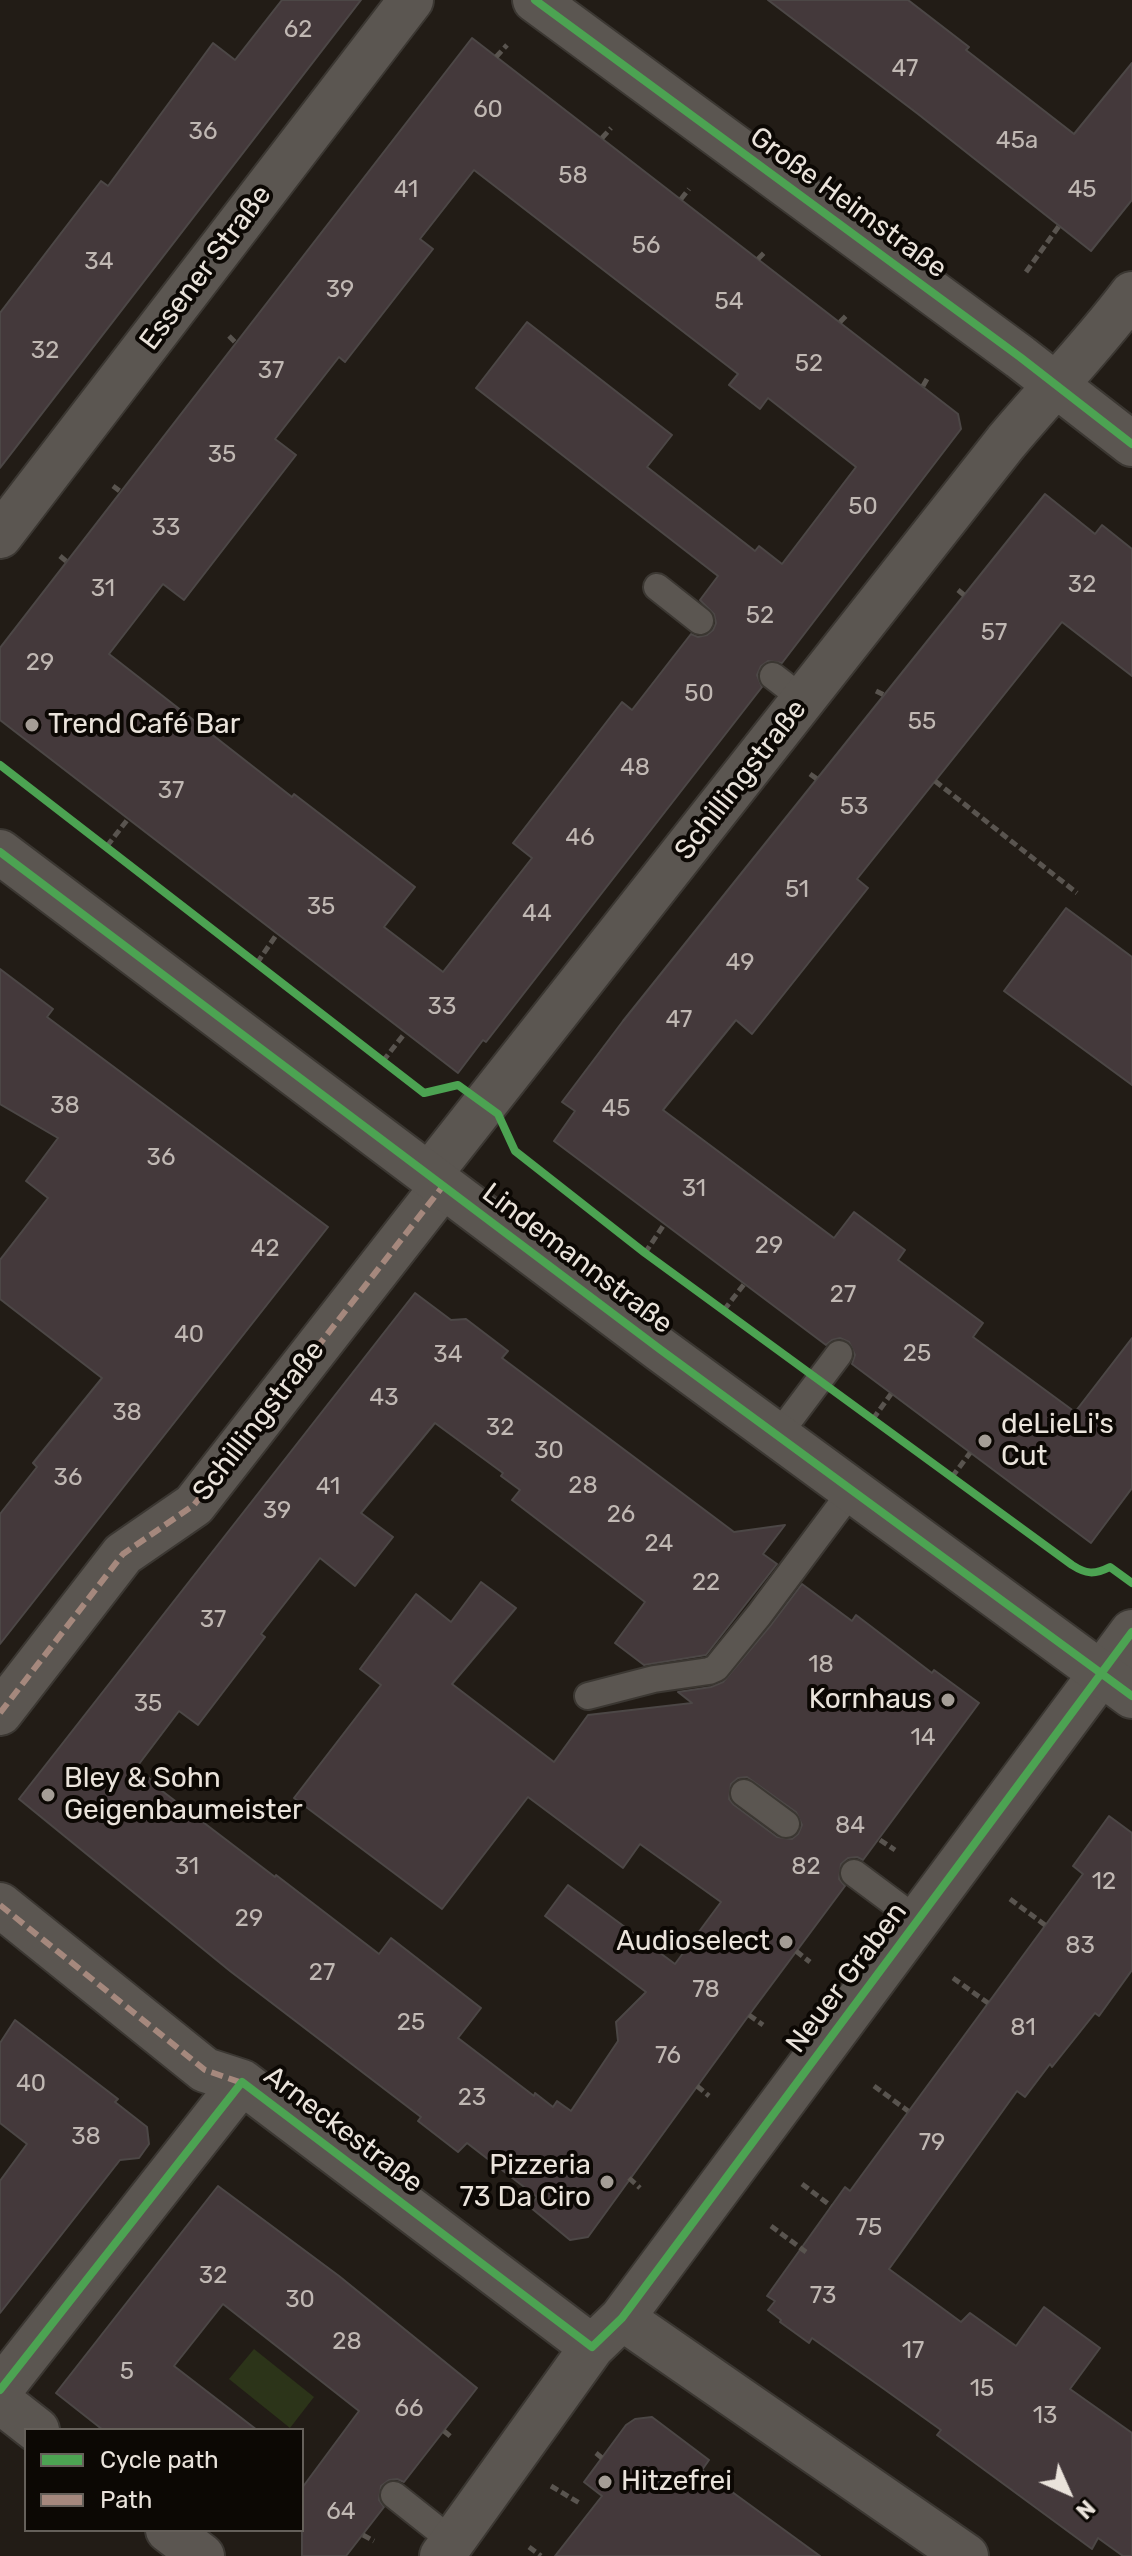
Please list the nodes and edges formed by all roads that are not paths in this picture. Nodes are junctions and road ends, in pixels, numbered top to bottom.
1 (411, 0) edge
2 (535, 0) edge
3 (1132, 294) edge
4 (1054, 384) junction
5 (1132, 444) edge
6 (0, 536) edge
7 (657, 587) dead end
8 (700, 621) dead end
9 (0, 852) edge
10 (436, 1181) junction
11 (839, 1354) dead end
12 (778, 1435) junction
13 (853, 1489) junction
14 (1132, 1632) edge
15 (1117, 1685) edge
16 (588, 1696) dead end
17 (0, 1713) edge
18 (744, 1793) dead end
19 (786, 1824) dead end
20 (854, 1873) dead end
21 (0, 1905) edge
22 (917, 1920) junction
23 (242, 2082) junction
24 (607, 2332) junction
25 (0, 2390) edge
26 (0, 2401) edge
27 (34, 2428) edge
28 (394, 2495) dead end
29 (171, 2532) edge
30 (447, 2549) edge
31 (202, 2556) edge
32 (966, 2556) edge

1 - 6 street, Essener Straße
2 - 4 street, Große Heimstraße
3 - 4 street, Schillingstraße
4 - 5 street, Große Heimstraße
4 - 10 street, Schillingstraße
7 - 8 lane
9 - 10 street, Lindemannstraße
10 - 12 street, Lindemannstraße
10 - 17 street, Schillingstraße
11 - 12 lane
12 - 13 street, Lindemannstraße
13 - 15 street, Lindemannstraße
13 - 16 lane
14 - 15 street, Neuer Graben
15 - 22 street, Neuer Graben
18 - 19 lane
20 - 22 lane
21 - 23 street, Arneckestraße
22 - 24 street, Neuer Graben
23 - 24 street, Arneckestraße
23 - 25 street, Arneckestraße
24 - 30 street, Neuer Graben
24 - 32 street, Arneckestraße
26 - 27 street
28 - 30 lane
29 - 31 street

